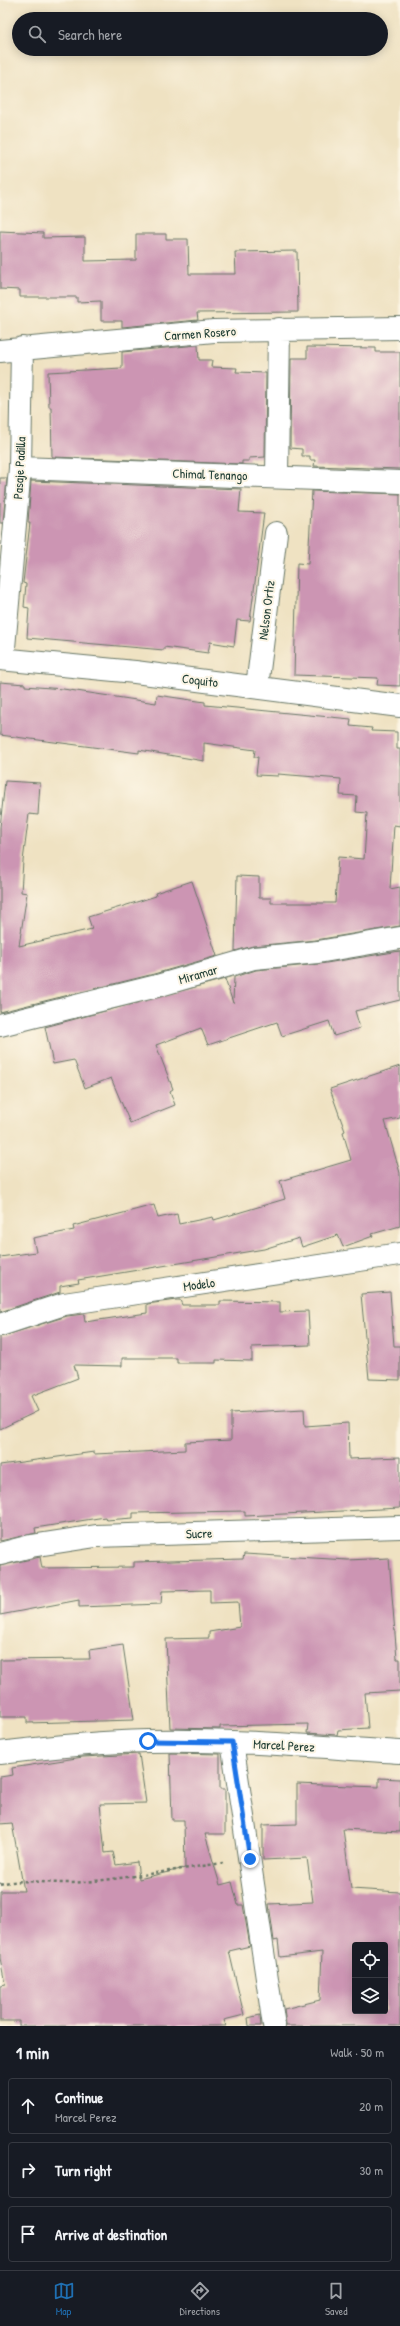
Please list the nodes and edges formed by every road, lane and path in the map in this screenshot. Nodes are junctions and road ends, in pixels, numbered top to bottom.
1 (400, 328) edge
2 (279, 329) junction
3 (22, 348) junction
4 (0, 351) edge
5 (20, 468) junction
6 (277, 476) junction
7 (400, 482) edge
8 (276, 533) dead end
9 (1, 659) edge
10 (257, 688) junction
11 (400, 706) edge
12 (400, 938) edge
13 (0, 1025) edge
14 (400, 1254) edge
15 (0, 1326) edge
16 (400, 1527) edge
17 (0, 1554) edge
18 (232, 1742) junction
19 (400, 1752) edge
20 (0, 1753) edge
21 (250, 1859) junction
22 (0, 1884) edge
23 (274, 2026) edge

1 - 2 street, Carmen Rosero
2 - 3 street, Carmen Rosero
2 - 6 street
3 - 4 street, Carmen Rosero
3 - 5 street, Pasaje Padilla
5 - 6 street, Chimal Tenango
5 - 9 street, Pasaje Padilla
6 - 7 street, Chimal Tenango
8 - 10 street, Nelson Ortiz
9 - 10 street, Coquito
10 - 11 street, Coquito
12 - 13 street, Miramar
14 - 15 street, Modelo
16 - 17 street, Sucre
18 - 19 street, Marcel Perez
18 - 20 street, Marcel Perez
18 - 21 street
21 - 22 path
21 - 23 street

